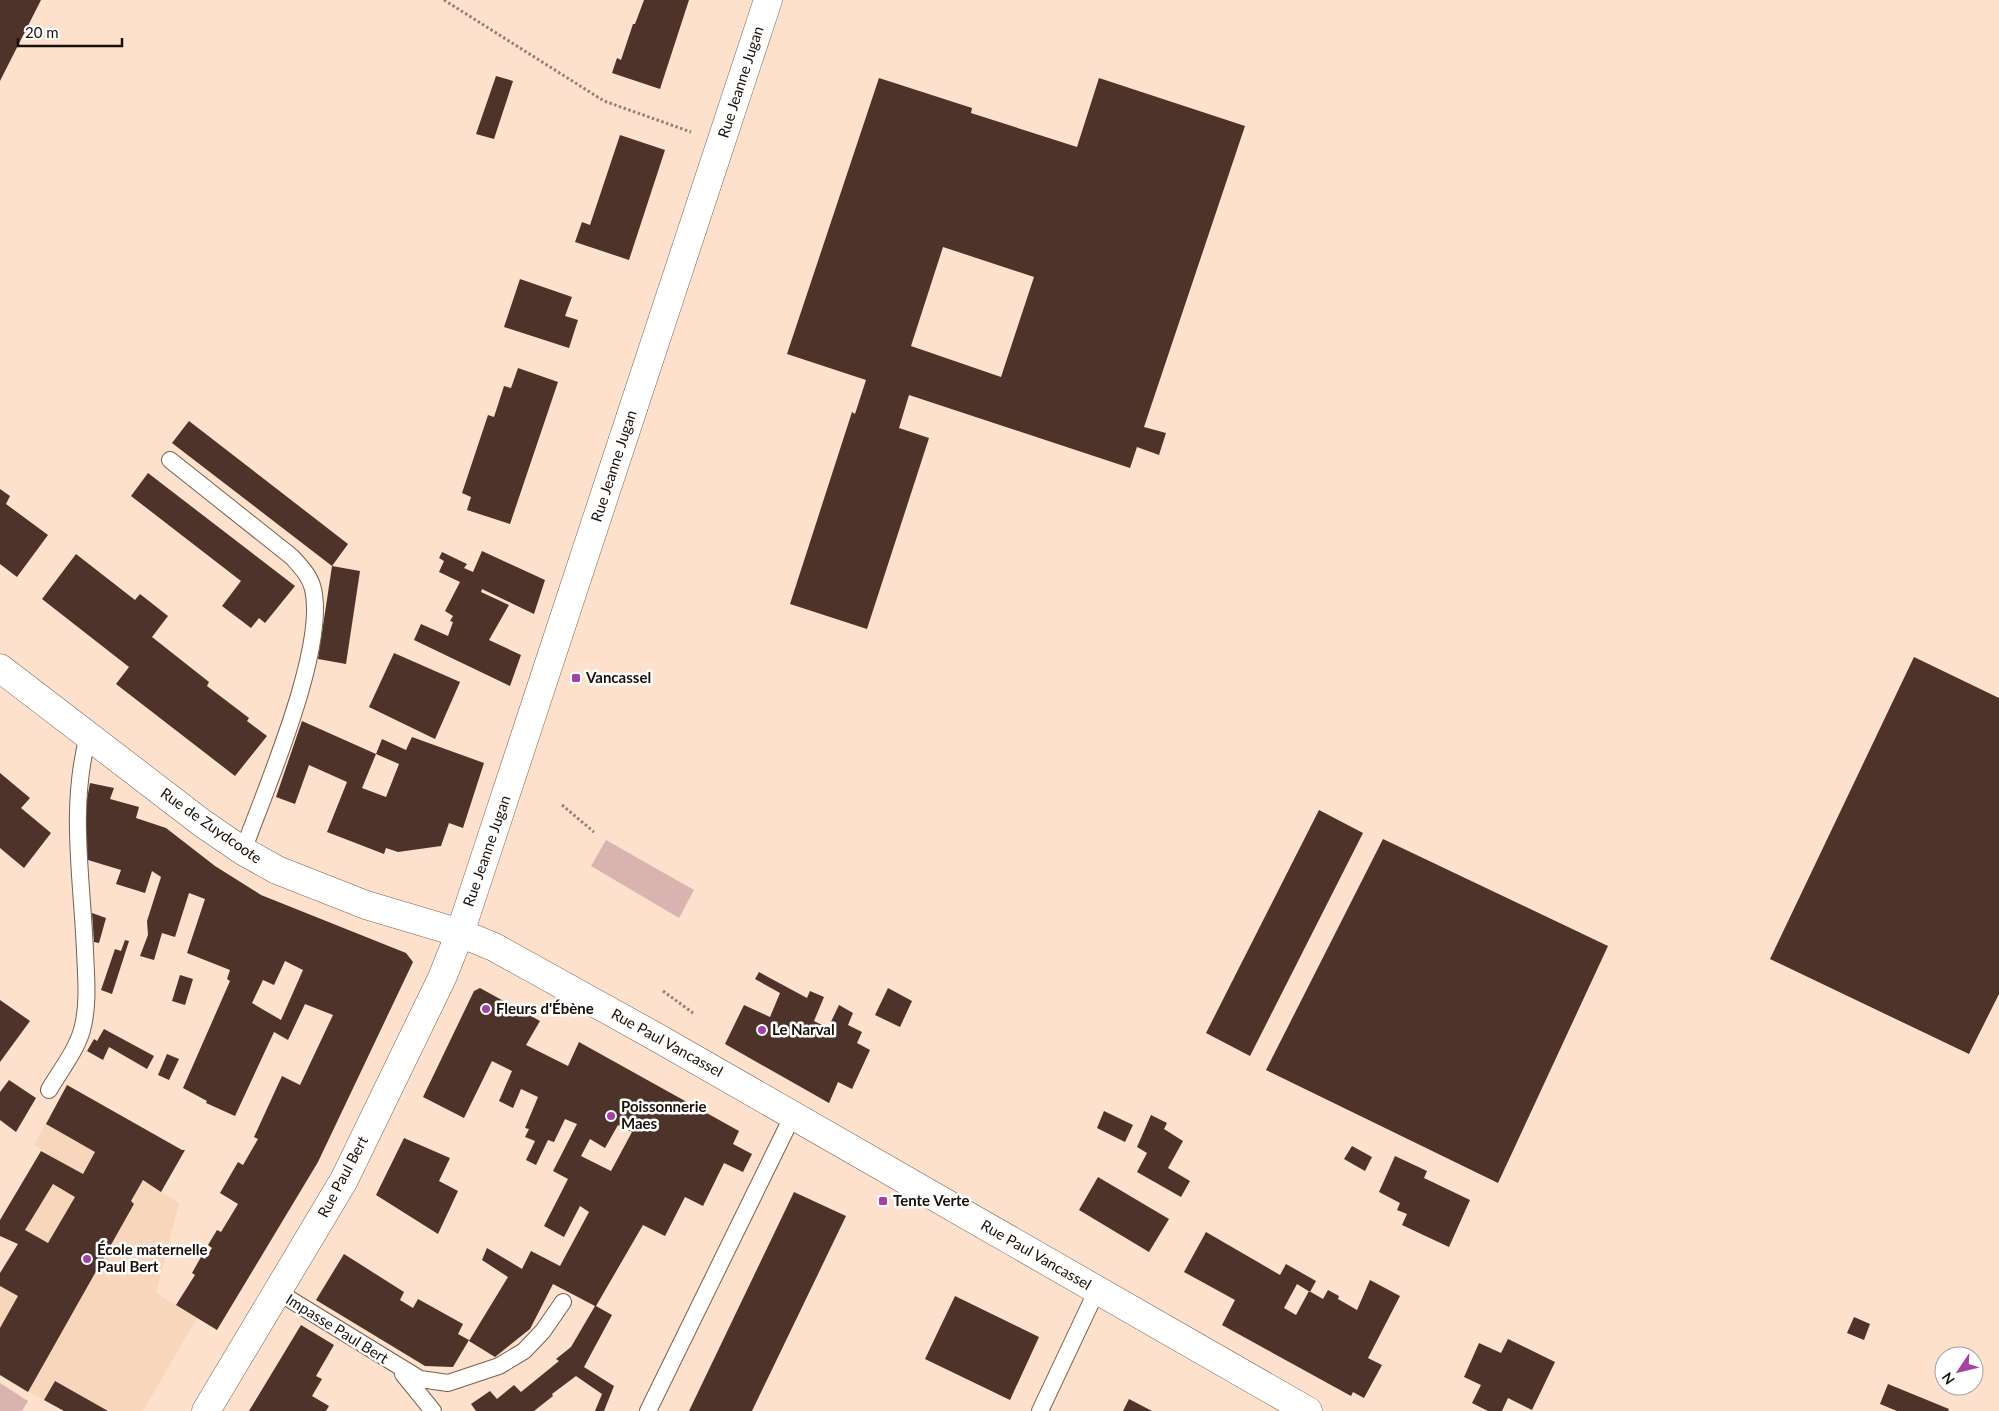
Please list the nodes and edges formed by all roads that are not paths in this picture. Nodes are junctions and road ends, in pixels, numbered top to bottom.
1 (768, 0) edge
2 (170, 460) dead end
3 (0, 668) edge
4 (88, 736) junction
5 (243, 851) junction
6 (460, 933) junction
7 (48, 1090) dead end
8 (793, 1115) junction
9 (1097, 1290) junction
10 (278, 1292) junction
11 (563, 1302) dead end
12 (397, 1366) junction
13 (206, 1411) edge
14 (433, 1411) edge
15 (648, 1411) edge
16 (1040, 1411) edge
17 (1308, 1411) edge

1 - 6 street, Rue Jeanne Jugan
2 - 5 lane
3 - 4 street, Rue de Zuydcoote
4 - 5 street, Rue de Zuydcoote
4 - 7 lane
5 - 6 street, Rue de Zuydcoote
6 - 8 street, Rue Paul Vancassel
6 - 10 street, Rue Paul Bert
8 - 9 street, Rue Paul Vancassel
8 - 15 lane
9 - 16 lane, Rue Paul Vancassel
9 - 17 street, Rue Paul Vancassel
10 - 12 lane, Impasse Paul Bert
10 - 13 street, Rue Paul Bert
11 - 12 lane, Impasse Paul Bert
12 - 14 lane, Impasse Paul Bert

